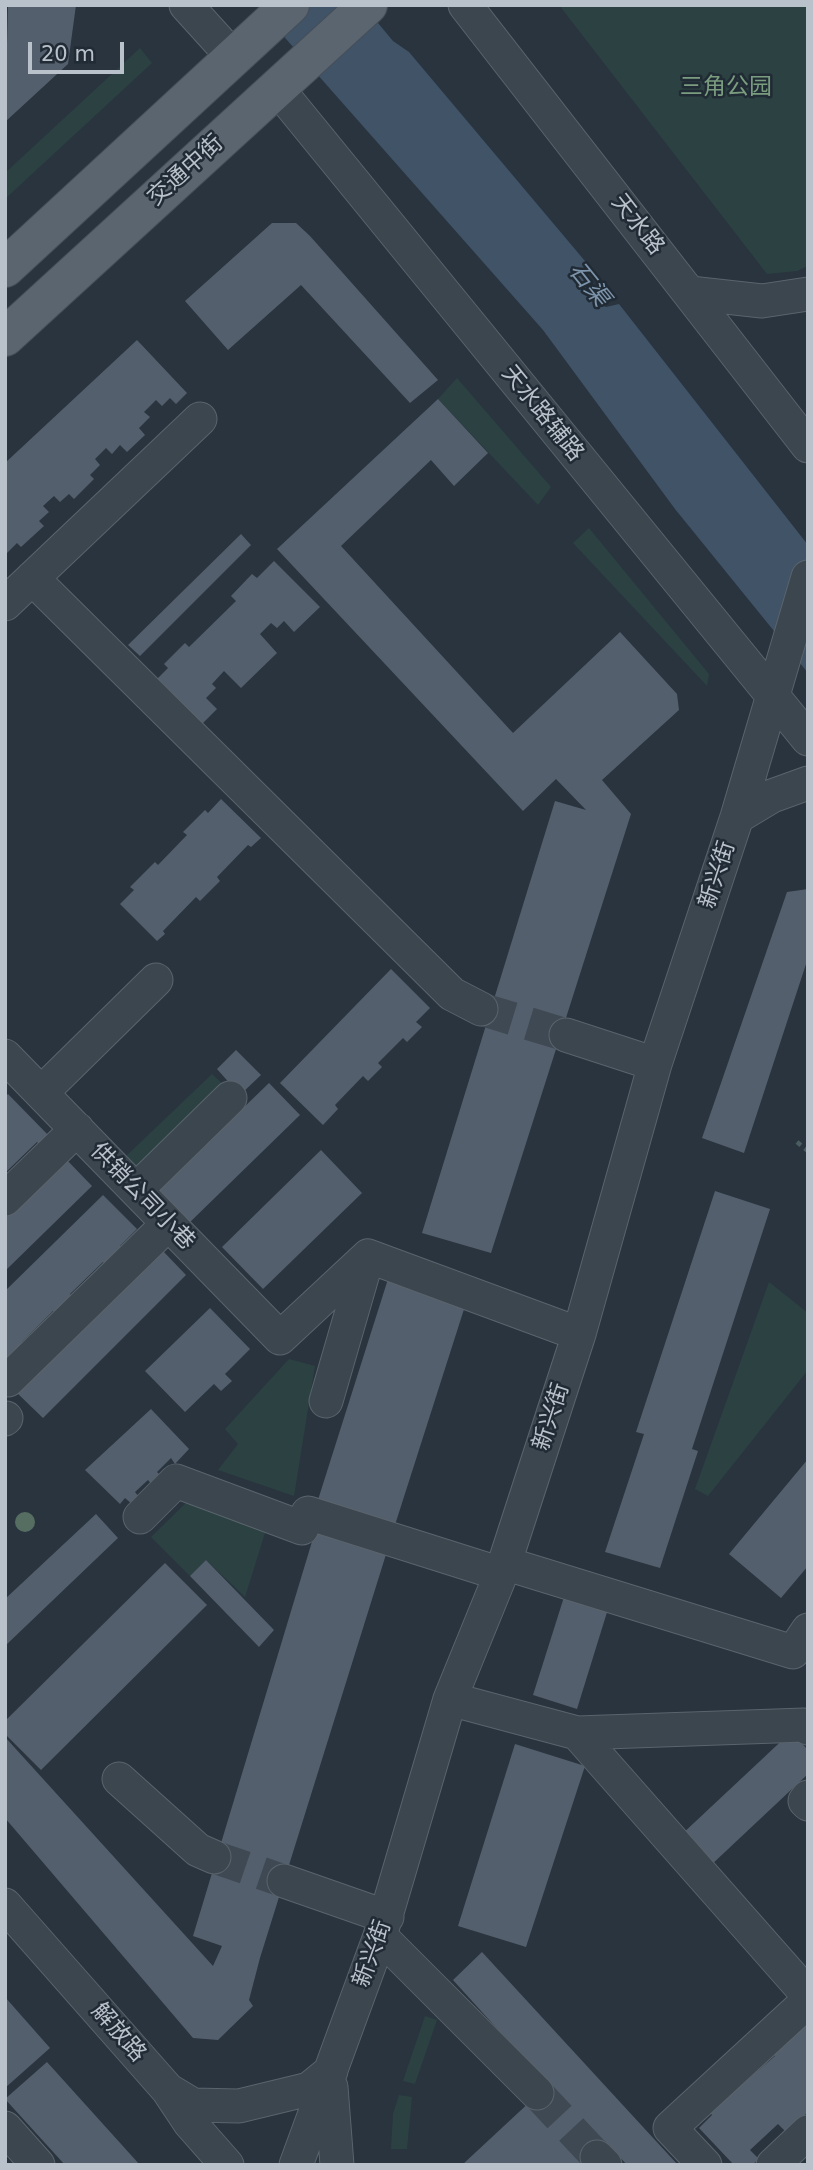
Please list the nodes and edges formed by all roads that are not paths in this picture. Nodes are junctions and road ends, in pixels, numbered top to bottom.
1 (186, 5) edge
2 (368, 5) edge
3 (465, 5) edge
4 (278, 17) edge
5 (234, 58) junction
6 (288, 78) junction
7 (5, 268) edge
8 (690, 293) junction
9 (808, 295) edge
10 (5, 337) edge
11 (200, 419) dead end
12 (808, 446) edge
13 (808, 577) edge
14 (32, 578) junction
15 (5, 604) edge
16 (772, 697) junction
17 (808, 739) edge
18 (808, 783) edge
19 (737, 817) junction
20 (156, 980) dead end
21 (481, 1009) tunnel mouth
22 (566, 1035) tunnel mouth
23 (5, 1056) edge
24 (655, 1064) junction
25 (41, 1093) junction
26 (230, 1098) dead end
27 (77, 1129) junction
28 (136, 1190) junction
29 (5, 1199) edge
30 (168, 1224) junction
31 (368, 1256) junction
32 (579, 1334) junction
33 (8, 1380) dead end
34 (326, 1401) dead end
35 (140, 1517) dead end
36 (503, 1568) junction
37 (808, 1630) edge
38 (450, 1699) junction
39 (808, 1728) edge
40 (577, 1733) junction
41 (119, 1779) dead end
42 (808, 1797) edge
43 (808, 1804) edge
44 (214, 1857) tunnel mouth
45 (284, 1881) tunnel mouth
46 (5, 1905) edge
47 (384, 1927) junction
48 (808, 1994) edge
49 (808, 2001) edge
50 (331, 2071) junction
51 (167, 2090) junction
52 (537, 2093) tunnel mouth
53 (190, 2123) junction
54 (5, 2128) edge
55 (808, 2132) edge
56 (38, 2165) edge
57 (205, 2165) edge
58 (227, 2165) edge
59 (296, 2165) edge
60 (337, 2165) edge
61 (705, 2165) edge
62 (773, 2165) edge

1 - 5 street
2 - 6 main road, 交通中街
3 - 8 street, 天水路
4 - 5 main road
5 - 7 main road
6 - 10 main road, 交通中街
6 - 16 street, 天水路辅路
8 - 9 street
8 - 12 street, 天水路
11 - 14 street
13 - 16 street, 新兴街
14 - 15 street
14 - 21 street
16 - 17 street, 天水路辅路
16 - 19 street, 新兴街
18 - 19 street
19 - 24 street, 新兴街
20 - 25 street
22 - 24 street
23 - 25 street, 供销公司小巷
24 - 32 street, 新兴街
25 - 27 street, 供销公司小巷
26 - 28 street
27 - 28 street, 供销公司小巷
27 - 29 street
28 - 30 street, 供销公司小巷
30 - 31 street, 供销公司小巷
30 - 33 street
31 - 32 street
31 - 34 street
32 - 36 street, 新兴街
35 - 36 street
36 - 37 street
36 - 38 street, 新兴街
38 - 40 street
38 - 47 street, 新兴街
39 - 40 street
40 - 48 street
41 - 44 street
42 - 43 street
45 - 47 street
46 - 51 street, 解放路
47 - 50 street, 新兴街
47 - 52 street
49 - 61 street
50 - 51 street
50 - 59 street, 新兴街
50 - 60 street
51 - 53 street, 解放路
53 - 57 street
53 - 58 street, 解放路
54 - 56 street
55 - 62 street

